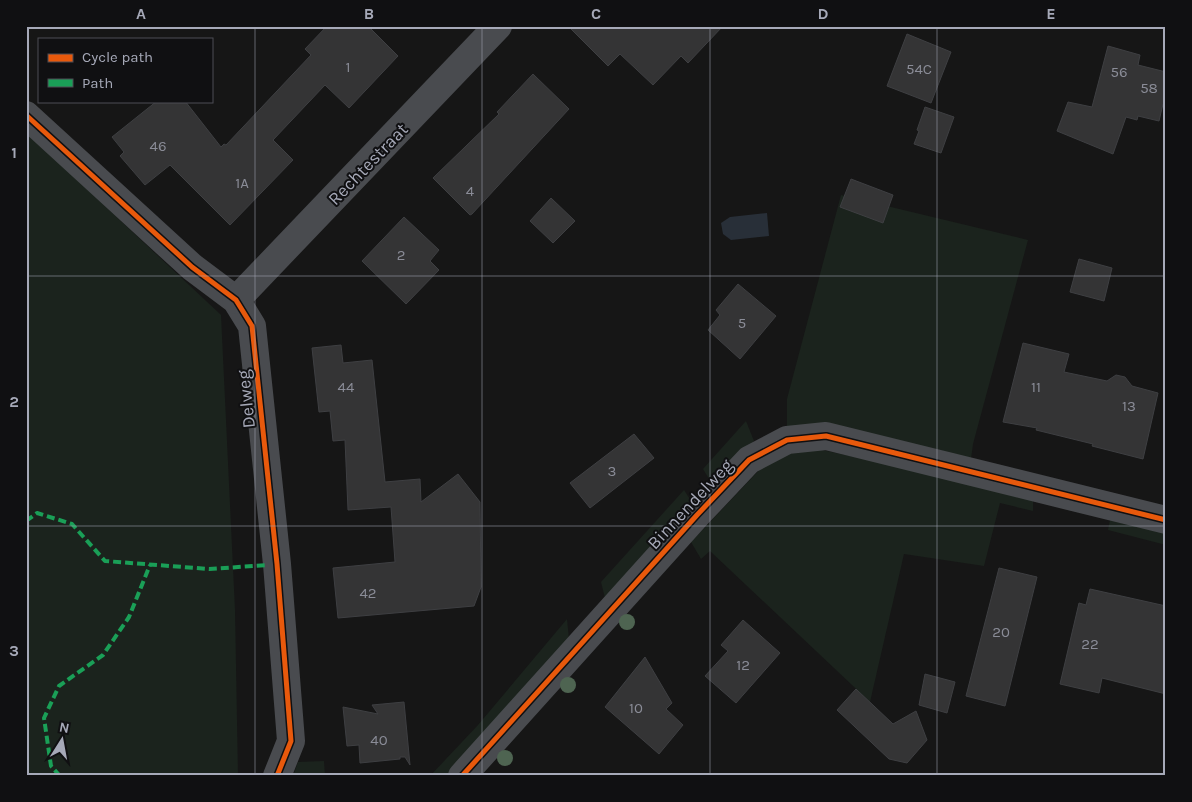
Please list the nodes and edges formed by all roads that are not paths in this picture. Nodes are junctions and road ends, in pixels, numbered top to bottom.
1 (498, 26) edge
2 (26, 115) edge
3 (236, 300) junction
4 (1166, 520) edge
5 (277, 776) edge
6 (462, 776) edge

1 - 3 street, Rechtestraat
2 - 3 street, Delweg
3 - 5 street, Delweg
4 - 6 street, Binnendelweg

